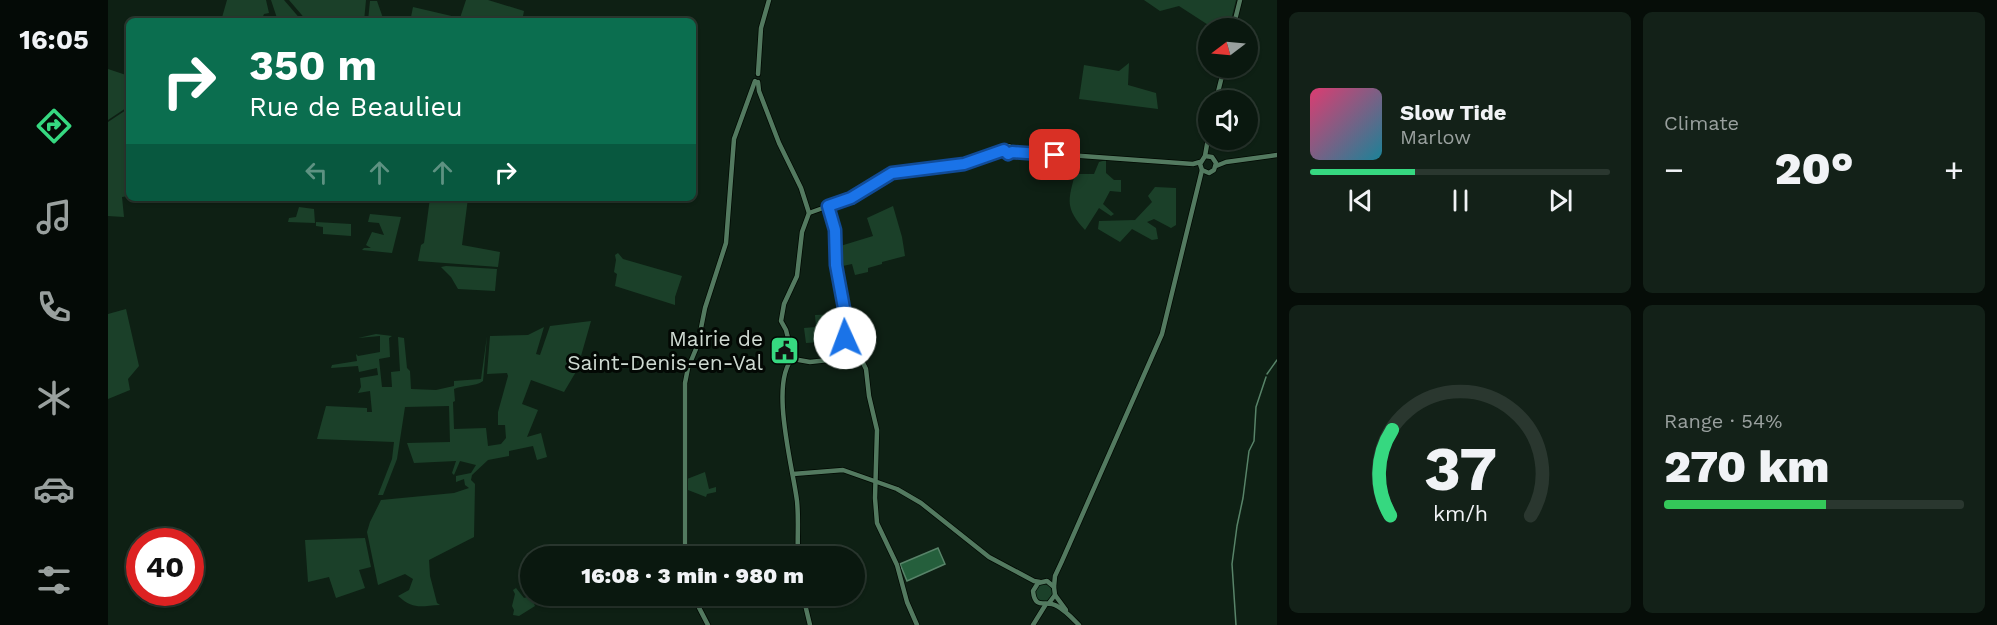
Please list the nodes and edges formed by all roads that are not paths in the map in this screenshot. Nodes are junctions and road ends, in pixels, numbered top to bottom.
1 (769, 0) edge
2 (1240, 0) edge
3 (1236, 18) edge
4 (757, 82) junction
5 (1208, 150) edge
6 (1277, 155) edge
7 (1208, 156) junction
8 (1216, 163) junction
9 (1202, 168) junction
10 (828, 206) junction
11 (809, 213) junction
12 (857, 353) junction
13 (793, 359) junction
14 (793, 474) junction
15 (875, 481) junction
16 (685, 546) edge
17 (798, 546) edge
18 (1062, 561) junction
19 (1006, 567) junction
20 (1047, 581) junction
21 (1040, 582) junction
22 (1032, 585) junction
23 (1054, 587) junction
24 (1055, 596) junction
25 (1043, 605) junction
26 (698, 606) edge
27 (805, 606) edge
28 (1071, 617) junction
29 (1034, 623) edge
30 (708, 625) edge
31 (810, 625) edge
32 (917, 625) edge
33 (1079, 625) edge

1 - 4 street
2 - 3 street
4 - 11 street
4 - 16 street
5 - 7 street
6 - 8 street
7 - 8 street
7 - 9 street
8 - 9 street
9 - 10 street
9 - 18 street
10 - 11 street
10 - 12 street
11 - 13 street
12 - 13 street
12 - 15 street
13 - 14 street
14 - 15 street
14 - 17 street
15 - 19 street
15 - 32 street
18 - 20 street
18 - 23 street
19 - 21 street
19 - 22 street
20 - 21 street
20 - 23 street
21 - 22 street
22 - 25 street
23 - 24 street
24 - 25 street
24 - 28 street
25 - 28 street
25 - 29 street
26 - 30 street
27 - 31 street
28 - 33 street

